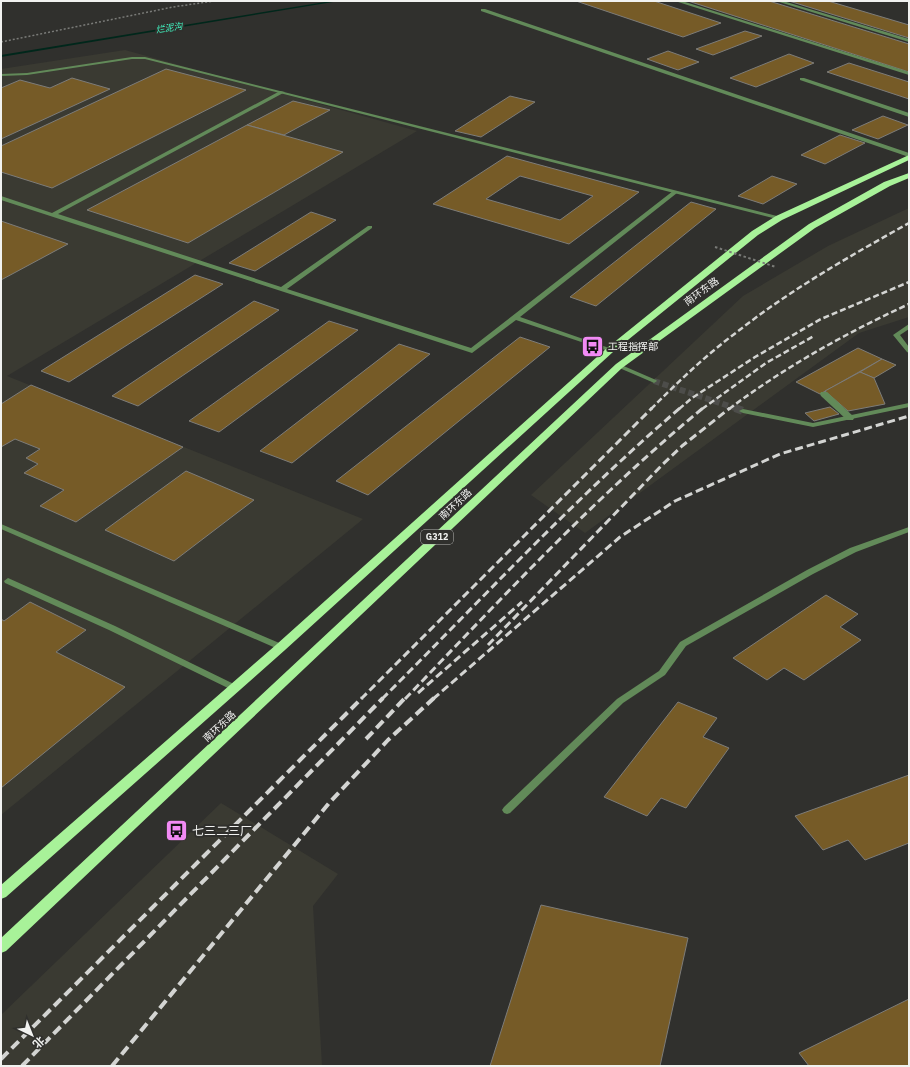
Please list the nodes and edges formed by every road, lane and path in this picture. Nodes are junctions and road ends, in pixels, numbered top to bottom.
1 (214, 1) edge
2 (677, 1) edge
3 (778, 1) edge
4 (483, 10) dead end
5 (909, 41) edge
6 (1, 42) edge
7 (909, 74) edge
8 (1, 75) edge
9 (802, 78) dead end
10 (282, 92) junction
11 (909, 115) edge
12 (909, 156) edge
13 (909, 175) edge
14 (675, 192) junction
15 (1, 198) edge
16 (54, 214) junction
17 (779, 218) junction
18 (370, 226) dead end
19 (714, 248) dead end
20 (776, 267) dead end
21 (282, 289) junction
22 (515, 317) junction
23 (909, 326) edge
24 (610, 350) junction
25 (909, 351) edge
26 (619, 366) junction
27 (654, 381) tunnel mouth
28 (824, 394) dead end
29 (909, 405) edge
30 (743, 411) tunnel mouth
31 (850, 418) junction
32 (1, 526) edge
33 (909, 529) edge
34 (8, 581) dead end
35 (281, 647) junction
36 (235, 688) junction
37 (507, 810) dead end
38 (1, 893) edge
39 (1, 946) edge

1 - 6 path
2 - 7 street
3 - 5 street
4 - 12 street
8 - 10 street
9 - 11 street
10 - 14 street
10 - 16 street
12 - 17 highway, 南环东路 / G312
13 - 26 highway, 南环东路 / G312
14 - 17 street
14 - 22 street
15 - 16 street
16 - 21 street
17 - 24 highway, 南环东路 / G312
18 - 21 street
19 - 20 path, bridge
21 - 22 street
22 - 24 street
23 - 25 street
24 - 35 highway, 南环东路 / G312
26 - 27 street
26 - 39 highway, 南环东路 / G312
28 - 31 street
29 - 31 street
30 - 31 street
32 - 35 street
33 - 37 street
34 - 36 street
35 - 36 highway, 南环东路 / G312
36 - 38 highway, 南环东路 / G312

